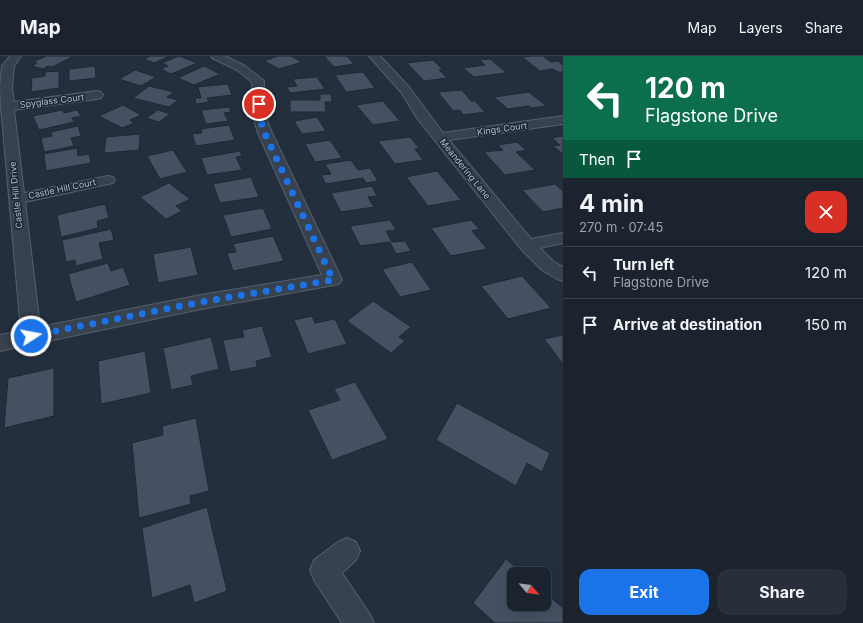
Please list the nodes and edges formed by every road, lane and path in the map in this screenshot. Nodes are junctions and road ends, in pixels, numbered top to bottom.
1 (16, 56) edge
2 (216, 56) edge
3 (374, 56) edge
4 (97, 95) dead end
5 (7, 107) junction
6 (563, 120) edge
7 (440, 137) junction
8 (108, 180) dead end
9 (16, 199) junction
10 (563, 238) edge
11 (527, 245) junction
12 (563, 275) edge
13 (31, 336) junction
14 (0, 343) edge
15 (347, 551) dead end
16 (359, 623) edge

1 - 5 street, Castle Hill Drive
2 - 13 street
3 - 7 street, Meandering Lane
4 - 5 street, Spyglass Court
5 - 9 street, Castle Hill Drive
6 - 7 street, Kings Court
7 - 11 street, Meandering Lane
8 - 9 street, Castle Hill Court
9 - 13 street, Castle Hill Drive
10 - 11 street
11 - 12 street, Meandering Lane
13 - 14 street
15 - 16 street

